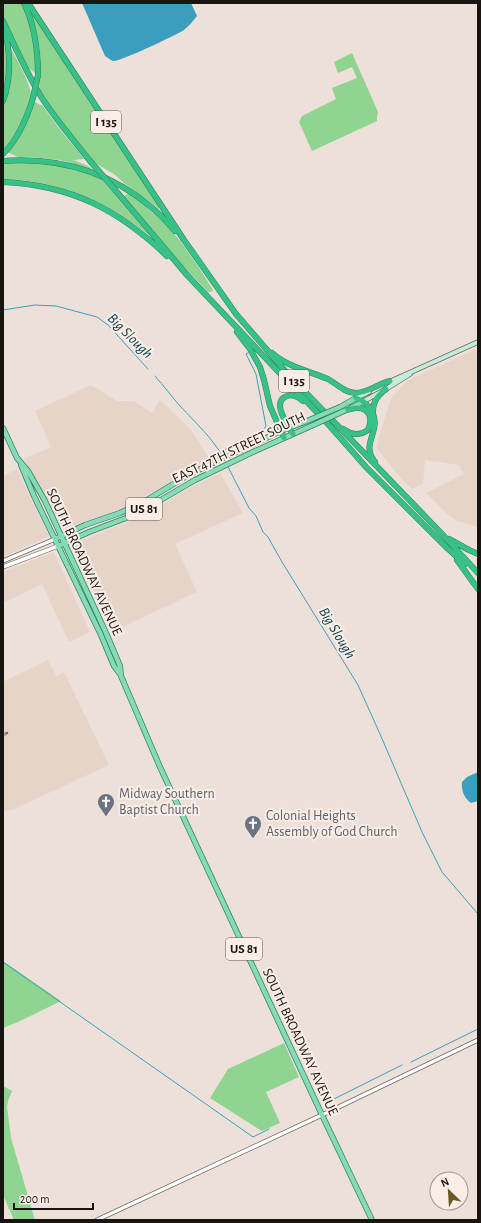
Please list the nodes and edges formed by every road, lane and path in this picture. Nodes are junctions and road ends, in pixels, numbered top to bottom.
1 (24, 3) edge
2 (28, 3) edge
3 (3, 21) edge
4 (3, 26) edge
5 (3, 101) edge
6 (4, 153) edge
7 (3, 160) edge
8 (3, 182) edge
9 (184, 240) junction
10 (187, 275) junction
11 (204, 293) junction
12 (256, 339) junction
13 (478, 342) edge
14 (415, 371) junction
15 (390, 381) junction
16 (386, 389) junction
17 (356, 398) junction
18 (364, 401) junction
19 (309, 405) junction
20 (342, 409) junction
21 (373, 412) junction
22 (334, 422) junction
23 (3, 428) edge
24 (290, 428) junction
25 (281, 431) junction
26 (293, 434) junction
27 (284, 438) junction
28 (19, 461) junction
29 (396, 487) junction
30 (147, 500) junction
31 (120, 513) junction
32 (126, 518) junction
33 (97, 529) junction
34 (442, 534) junction
35 (60, 536) junction
36 (55, 539) junction
37 (64, 543) junction
38 (58, 546) junction
39 (446, 546) junction
40 (478, 554) edge
41 (3, 561) edge
42 (3, 567) edge
43 (478, 573) edge
44 (478, 577) edge
45 (478, 589) edge
46 (121, 676) junction
47 (478, 1040) edge
48 (322, 1115) junction
49 (97, 1220) edge
50 (372, 1220) edge

1 - 6 highway, bridge
2 - 9 highway, I 135
3 - 10 highway, I 135, bridge
4 - 5 highway
7 - 9 highway
8 - 10 highway
9 - 12 highway, I 135
10 - 11 highway, I 135
11 - 19 highway, I 135
11 - 25 highway
12 - 15 highway
12 - 22 highway, I 135
13 - 14 main road, EAST 47TH STREET SOUTH
14 - 15 main road, EAST 47TH STREET SOUTH
14 - 16 main road, EAST 47TH STREET SOUTH
15 - 17 main road, EAST 47TH STREET SOUTH
16 - 18 main road, EAST 47TH STREET SOUTH
16 - 21 highway
17 - 18 highway
17 - 20 main road, EAST 47TH STREET SOUTH / US 81
18 - 20 main road, EAST 47TH STREET SOUTH
18 - 21 highway
19 - 24 highway
19 - 39 highway, I 135
20 - 22 highway, US 81
20 - 24 main road, EAST 47TH STREET SOUTH / US 81, bridge
20 - 26 main road, EAST 47TH STREET SOUTH / US 81, bridge
21 - 29 highway
22 - 29 highway, I 135
23 - 28 main road, SOUTH BROADWAY AVENUE
24 - 25 main road, EAST 47TH STREET SOUTH
24 - 26 highway
25 - 27 highway
25 - 30 main road, EAST 47TH STREET SOUTH
26 - 27 main road, EAST 47TH STREET SOUTH / US 81
27 - 32 main road, EAST 47TH STREET SOUTH / US 81
28 - 35 main road, SOUTH BROADWAY AVENUE
28 - 36 main road, SOUTH BROADWAY AVENUE
29 - 34 highway, I 135
30 - 31 main road, EAST 47TH STREET SOUTH
30 - 32 main road
31 - 33 main road
31 - 35 main road, EAST 47TH STREET SOUTH
32 - 33 main road, EAST 47TH STREET SOUTH / US 81
33 - 37 main road, EAST 47TH STREET SOUTH / US 81
34 - 40 highway
34 - 43 highway
35 - 36 main road, EAST 47TH STREET SOUTH
35 - 37 main road, SOUTH BROADWAY AVENUE
36 - 38 main road, SOUTH BROADWAY AVENUE / US 81
36 - 41 street, EAST 47TH STREET SOUTH
37 - 38 main road, EAST 47TH STREET SOUTH / US 81
37 - 46 main road, SOUTH BROADWAY AVENUE / US 81
38 - 42 street, EAST 47TH STREET SOUTH
38 - 46 main road, SOUTH BROADWAY AVENUE / US 81
39 - 44 highway
39 - 45 highway
46 - 48 main road, SOUTH BROADWAY AVENUE / US 81
47 - 48 street
48 - 49 street
48 - 50 main road, SOUTH BROADWAY AVENUE / US 81

